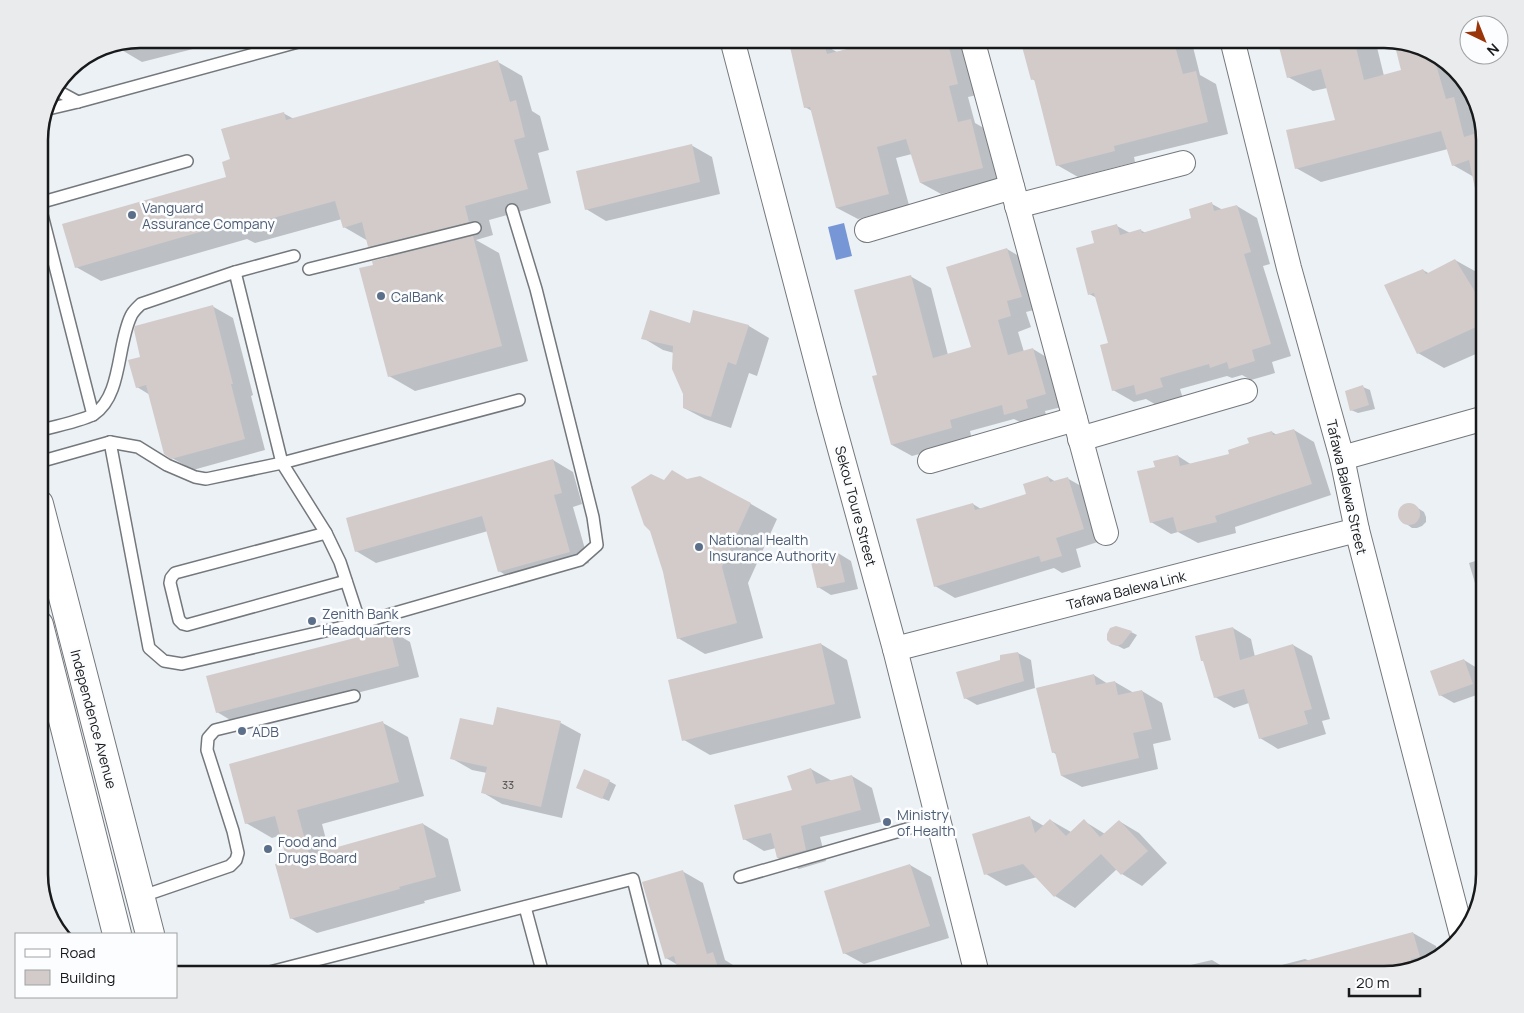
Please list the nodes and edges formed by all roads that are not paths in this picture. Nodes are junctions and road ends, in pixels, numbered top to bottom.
1 (276, 48) edge
2 (734, 48) edge
3 (974, 48) edge
4 (1234, 48) edge
5 (61, 93) edge
6 (78, 102) junction
7 (53, 108) edge
8 (187, 161) dead end
9 (1183, 163) dead end
10 (1015, 196) junction
11 (48, 200) edge
12 (512, 210) dead end
13 (475, 228) dead end
14 (867, 230) dead end
15 (48, 238) edge
16 (294, 256) dead end
17 (309, 269) dead end
18 (235, 272) junction
19 (1245, 391) dead end
20 (519, 400) dead end
21 (93, 415) junction
22 (1476, 421) edge
23 (48, 428) edge
24 (1077, 429) junction
25 (110, 442) junction
26 (1342, 458) junction
27 (48, 459) edge
28 (930, 461) dead end
29 (282, 463) junction
30 (1356, 530) junction
31 (326, 533) junction
32 (1106, 534) dead end
33 (48, 539) edge
34 (346, 581) junction
35 (360, 622) junction
36 (895, 649) junction
37 (48, 668) edge
38 (354, 696) dead end
39 (938, 820) junction
40 (740, 877) dead end
41 (140, 897) junction
42 (525, 907) junction
43 (1460, 927) edge
44 (117, 933) edge
45 (150, 933) edge
46 (293, 966) edge
47 (541, 966) edge
48 (655, 966) edge
49 (975, 966) edge

1 - 6 lane
2 - 36 street, Sekou Toure Street
3 - 10 street
4 - 26 street, Tafawa Balewa Street
5 - 6 lane
6 - 7 lane
8 - 11 lane
9 - 10 street
10 - 14 street
10 - 24 street
12 - 35 lane
13 - 17 lane
15 - 21 lane
16 - 18 lane
18 - 21 lane
18 - 29 lane
19 - 24 street
20 - 29 lane
21 - 23 lane
22 - 26 street
24 - 28 street
24 - 32 street
25 - 27 lane
25 - 29 lane
25 - 35 lane
26 - 30 street, Tafawa Balewa Street
29 - 31 lane
30 - 36 street, Tafawa Balewa Link
30 - 43 street, Tafawa Balewa Street
31 - 34 lane
31 - 34 lane
33 - 41 main road, Independence Avenue
34 - 35 lane
36 - 39 street, Sekou Toure Street
37 - 44 main road
38 - 41 lane
39 - 40 lane
39 - 49 street, Sekou Toure Street
41 - 45 main road, Independence Avenue
42 - 46 lane
42 - 47 lane
42 - 48 lane

